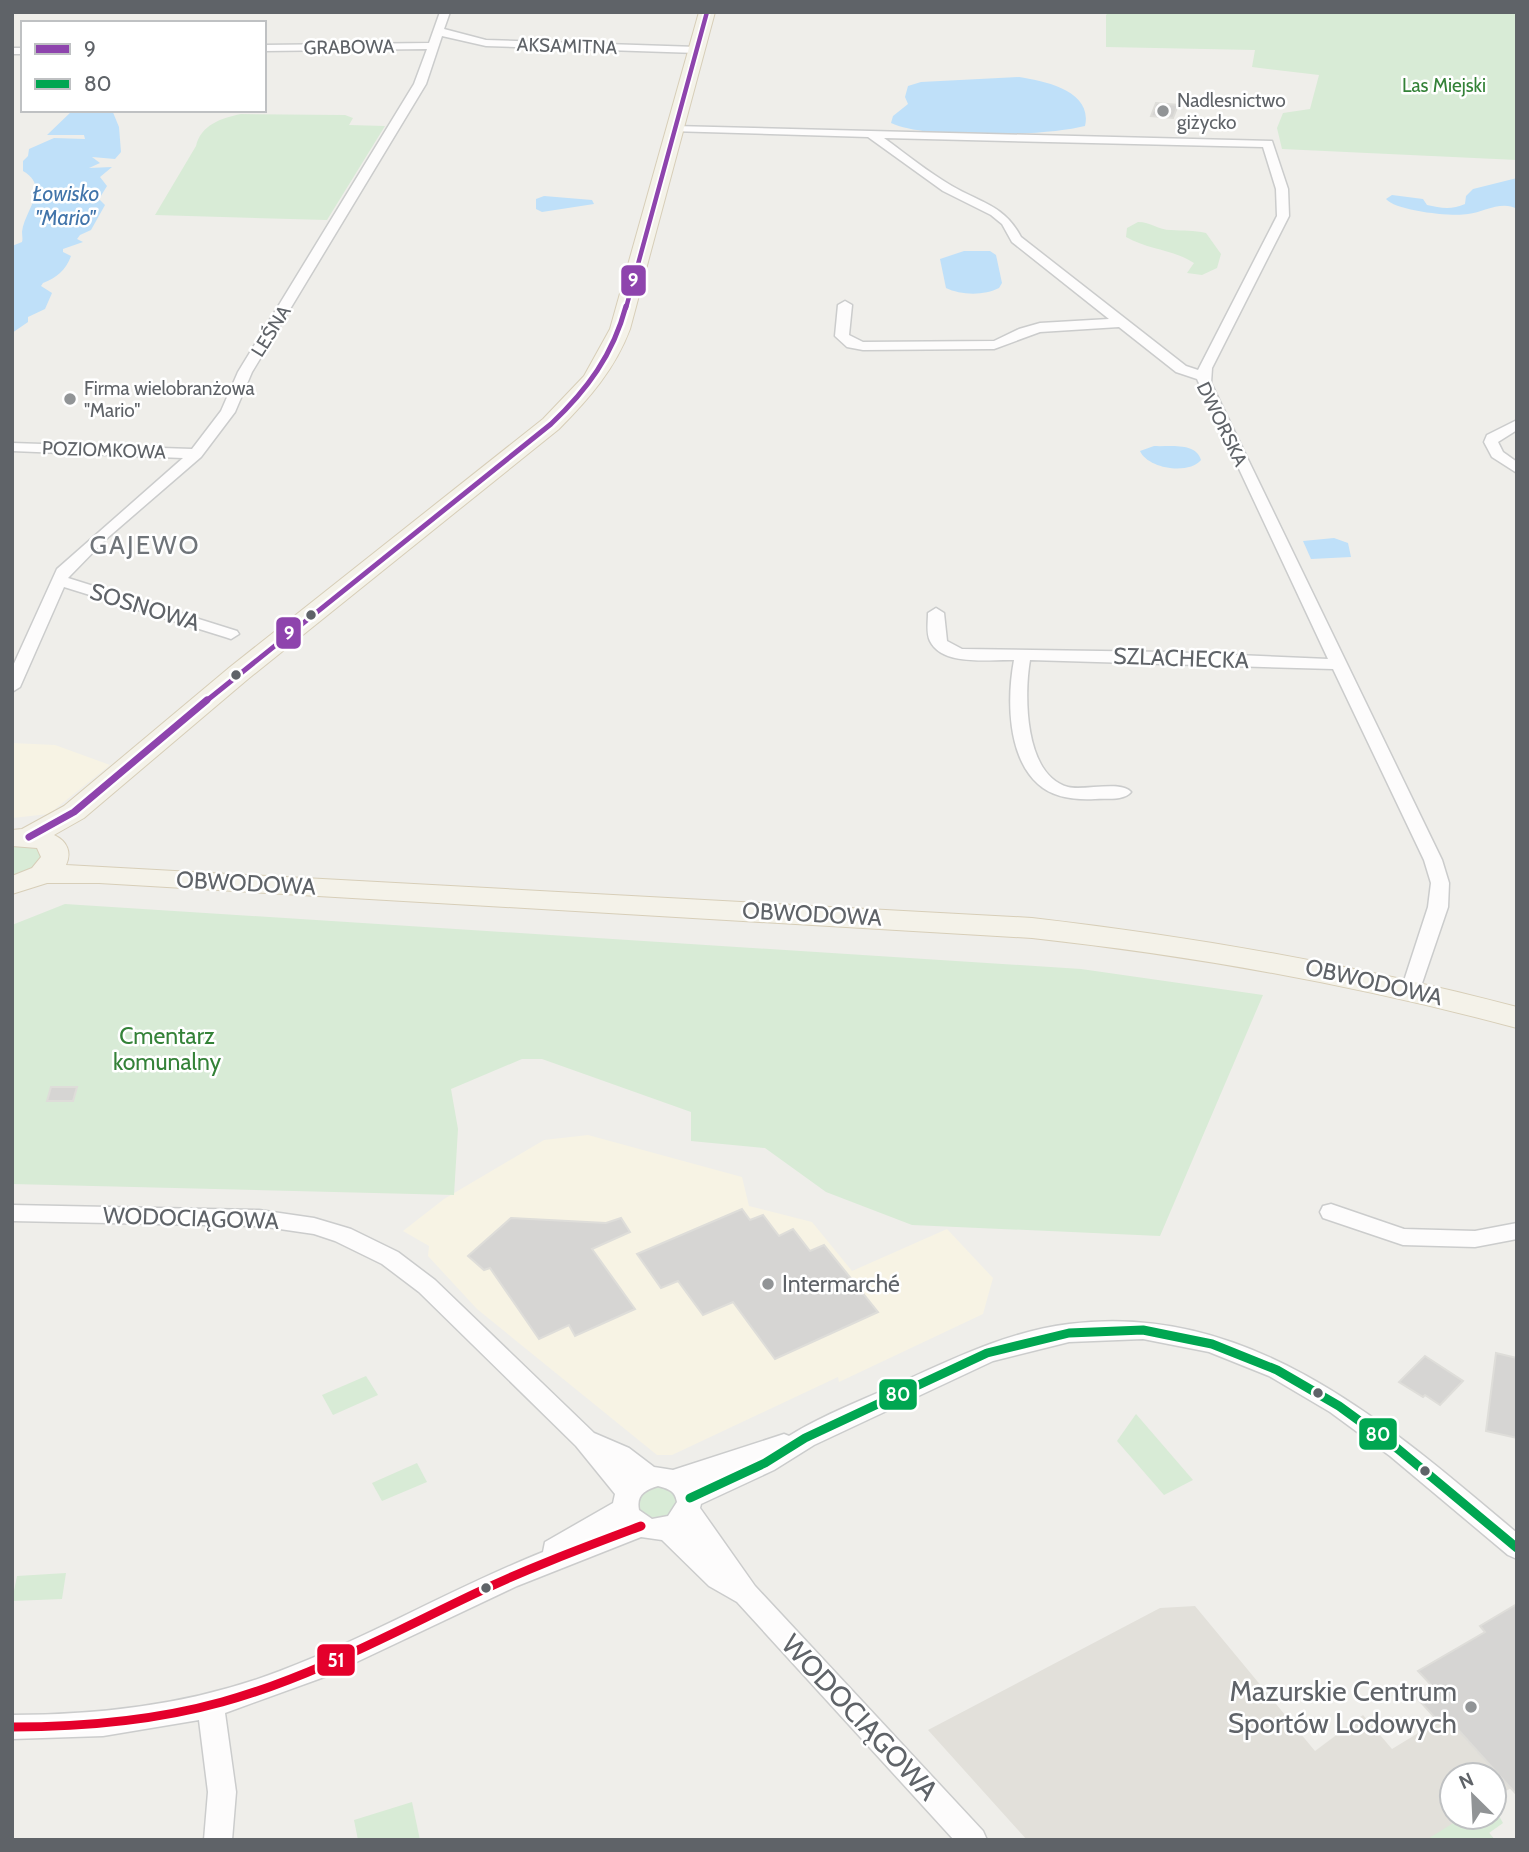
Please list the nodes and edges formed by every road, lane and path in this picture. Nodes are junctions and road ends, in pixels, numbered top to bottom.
1 (445, 12) edge
2 (707, 12) edge
3 (437, 39) junction
4 (266, 48) edge
5 (697, 50) junction
6 (674, 130) junction
7 (871, 134) junction
8 (845, 305) dead end
9 (1124, 323) junction
10 (1203, 376) junction
11 (1517, 424) edge
12 (12, 447) edge
13 (196, 454) junction
14 (1517, 469) edge
15 (59, 580) junction
16 (936, 613) dead end
17 (231, 634) dead end
18 (1023, 654) junction
19 (1339, 664) junction
20 (12, 687) edge
21 (1122, 792) dead end
22 (38, 851) edge
23 (12, 885) edge
24 (1411, 990) junction
25 (1517, 1018) edge
26 (1331, 1212) dead end
27 (12, 1213) edge
28 (1517, 1231) edge
29 (585, 1439) junction
30 (649, 1477) junction
31 (685, 1496) junction
32 (632, 1509) junction
33 (667, 1528) junction
34 (1517, 1548) edge
35 (746, 1594) junction
36 (211, 1705) junction
37 (12, 1727) edge
38 (218, 1840) edge
39 (974, 1840) edge

1 - 3 street, LEŚNA
2 - 5 main road
3 - 4 street, GRABOWA
3 - 5 street, AKSAMITNA
3 - 13 street, LEŚNA
5 - 6 main road
6 - 7 street
6 - 22 main road
7 - 9 street, DWORSKA
7 - 10 street
8 - 9 street
9 - 10 street, DWORSKA
10 - 19 street, DWORSKA
11 - 14 street
12 - 13 street, POZIOMKOWA
13 - 15 street, LEŚNA
15 - 17 street, SOSNOWA
15 - 20 street, LEŚNA
16 - 18 street, SZLACHECKA
18 - 19 street, SZLACHECKA
18 - 21 street
19 - 24 street, DWORSKA
22 - 23 main road
22 - 24 main road, OBWODOWA
24 - 25 main road, OBWODOWA
26 - 28 street
27 - 29 street, WODOCIĄGOWA
29 - 30 street, WODOCIĄGOWA
29 - 32 street, WODOCIĄGOWA
30 - 31 street
30 - 32 street
31 - 33 street
31 - 34 street
31 - 35 street, WODOCIĄGOWA
32 - 33 street
32 - 36 street
33 - 35 street, WODOCIĄGOWA
35 - 39 street, WODOCIĄGOWA
36 - 37 street
36 - 38 street

